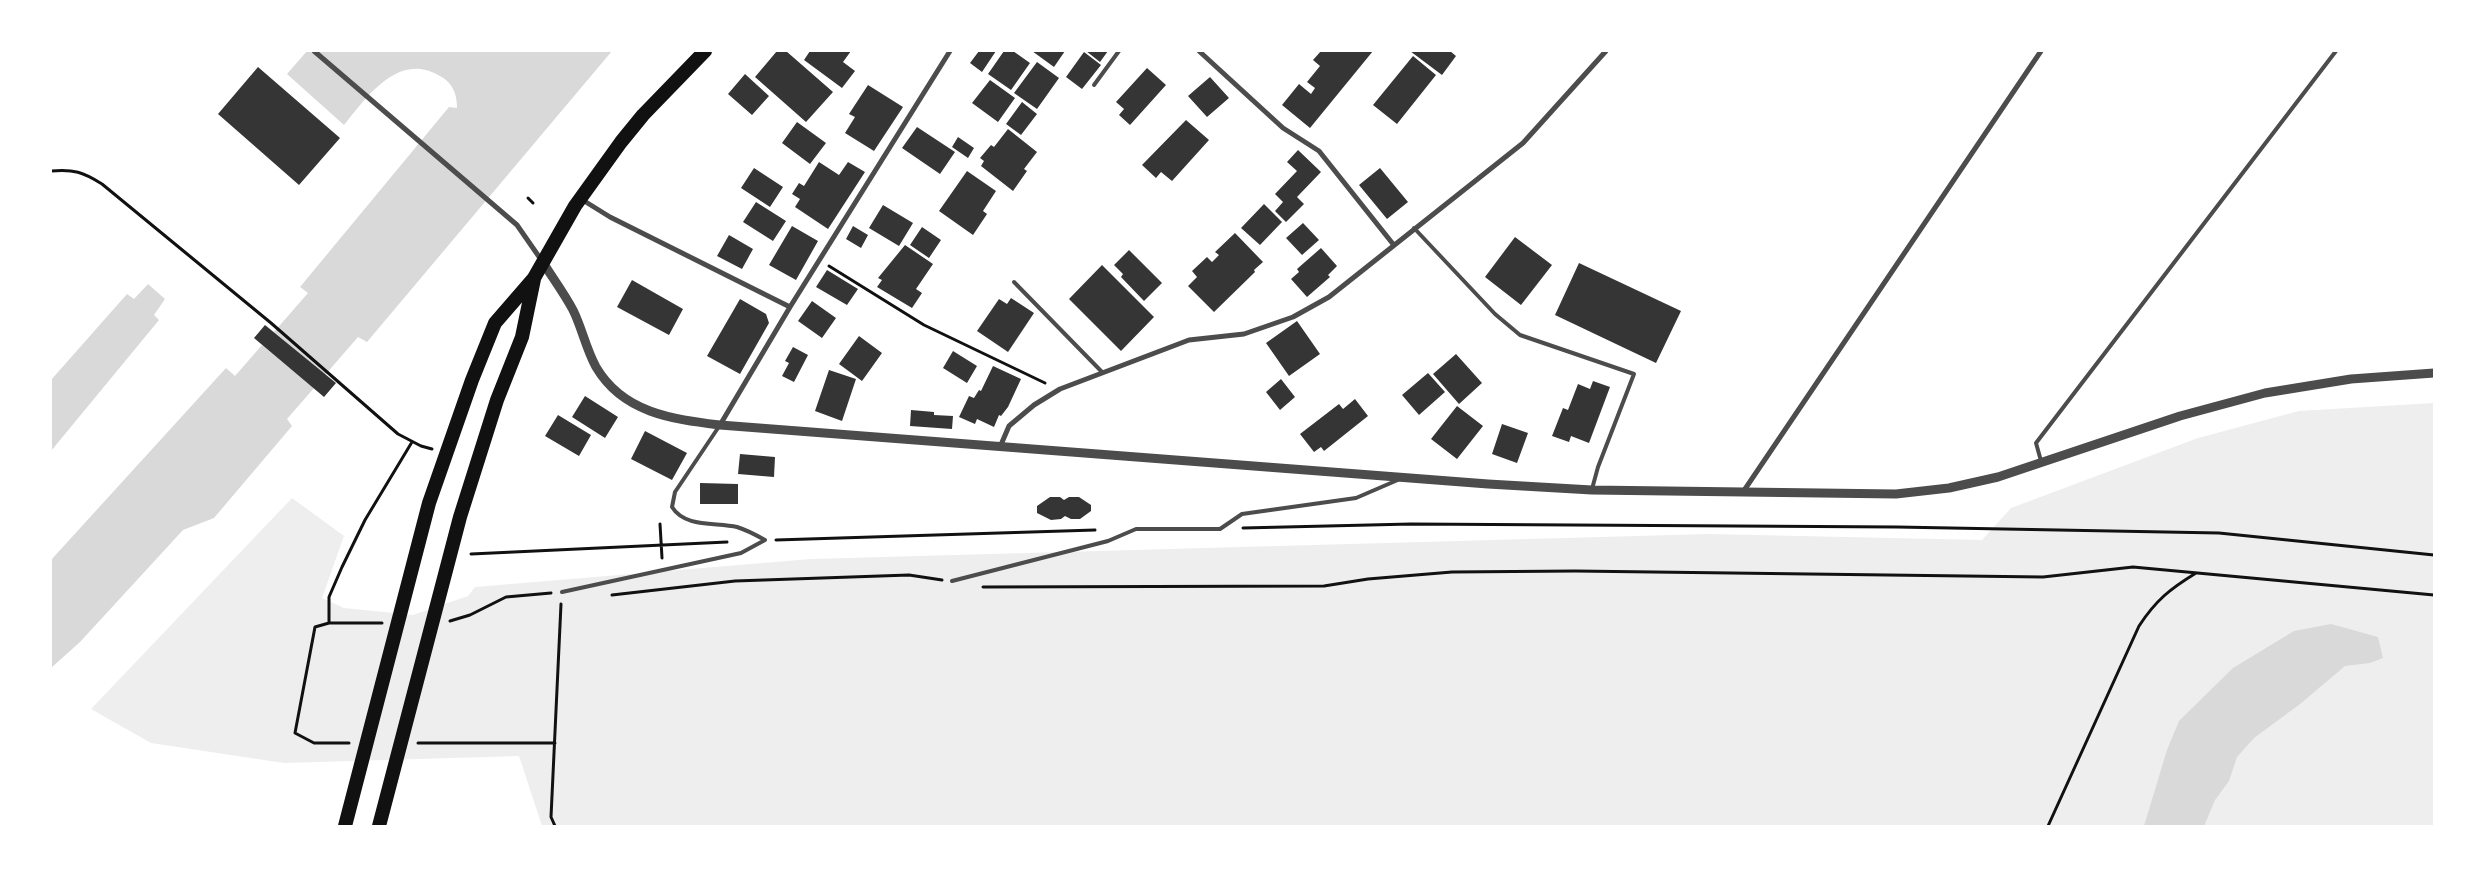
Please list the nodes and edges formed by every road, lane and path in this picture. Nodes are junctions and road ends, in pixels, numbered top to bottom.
1 (314, 51) edge
2 (705, 51) edge
3 (950, 51) edge
4 (1119, 51) edge
5 (1199, 51) edge
6 (1606, 51) edge
7 (2041, 51) edge
8 (2336, 51) edge
9 (1094, 85) dead end
10 (51, 171) edge
11 (528, 198) dead end
12 (580, 199) junction
13 (533, 203) dead end
14 (1414, 228) junction
15 (1394, 244) junction
16 (820, 260) junction
17 (542, 261) junction
18 (534, 278) junction
19 (1014, 282) dead end
20 (790, 307) junction
21 (1102, 372) junction
22 (2434, 373) edge
23 (1060, 389) junction
24 (720, 425) junction
25 (412, 442) junction
26 (421, 446) dead end
27 (1000, 448) junction
28 (2042, 464) junction
29 (1404, 478) junction
30 (1592, 490) junction
31 (1742, 492) junction
32 (660, 524) dead end
33 (1220, 529) junction
34 (1097, 530) dead end
35 (765, 540) junction
36 (737, 541) dead end
37 (661, 545) junction
38 (661, 551) dead end
39 (471, 554) dead end
40 (2434, 555) edge
41 (2196, 573) junction
42 (952, 581) junction
43 (562, 592) joint
44 (610, 595) dead end
45 (2434, 595) edge
46 (329, 622) dead end
47 (345, 826) edge
48 (379, 826) edge
49 (555, 826) edge
50 (2048, 826) edge

1 - 17 street
2 - 12 highway
3 - 16 street
4 - 9 lane
5 - 15 street
6 - 14 street
7 - 31 street
8 - 28 lane
10 - 25 path
11 - 13 path
12 - 17 highway
12 - 20 street
14 - 15 street
14 - 30 lane
15 - 21 street
16 - 20 street
16 - 23 path
17 - 18 highway
17 - 24 street
18 - 47 highway
18 - 48 highway
19 - 21 lane
20 - 24 street
21 - 23 street
22 - 28 street
23 - 27 street
24 - 27 street
24 - 35 lane
25 - 26 path
25 - 46 path
27 - 29 street
28 - 31 street
29 - 30 street
29 - 33 lane
30 - 31 street
32 - 37 path
33 - 40 path
33 - 42 lane
34 - 35 path
35 - 43 lane
36 - 37 path
37 - 38 path
37 - 39 path
41 - 42 path
41 - 45 path
41 - 50 path
42 - 44 path
43 - 49 path

